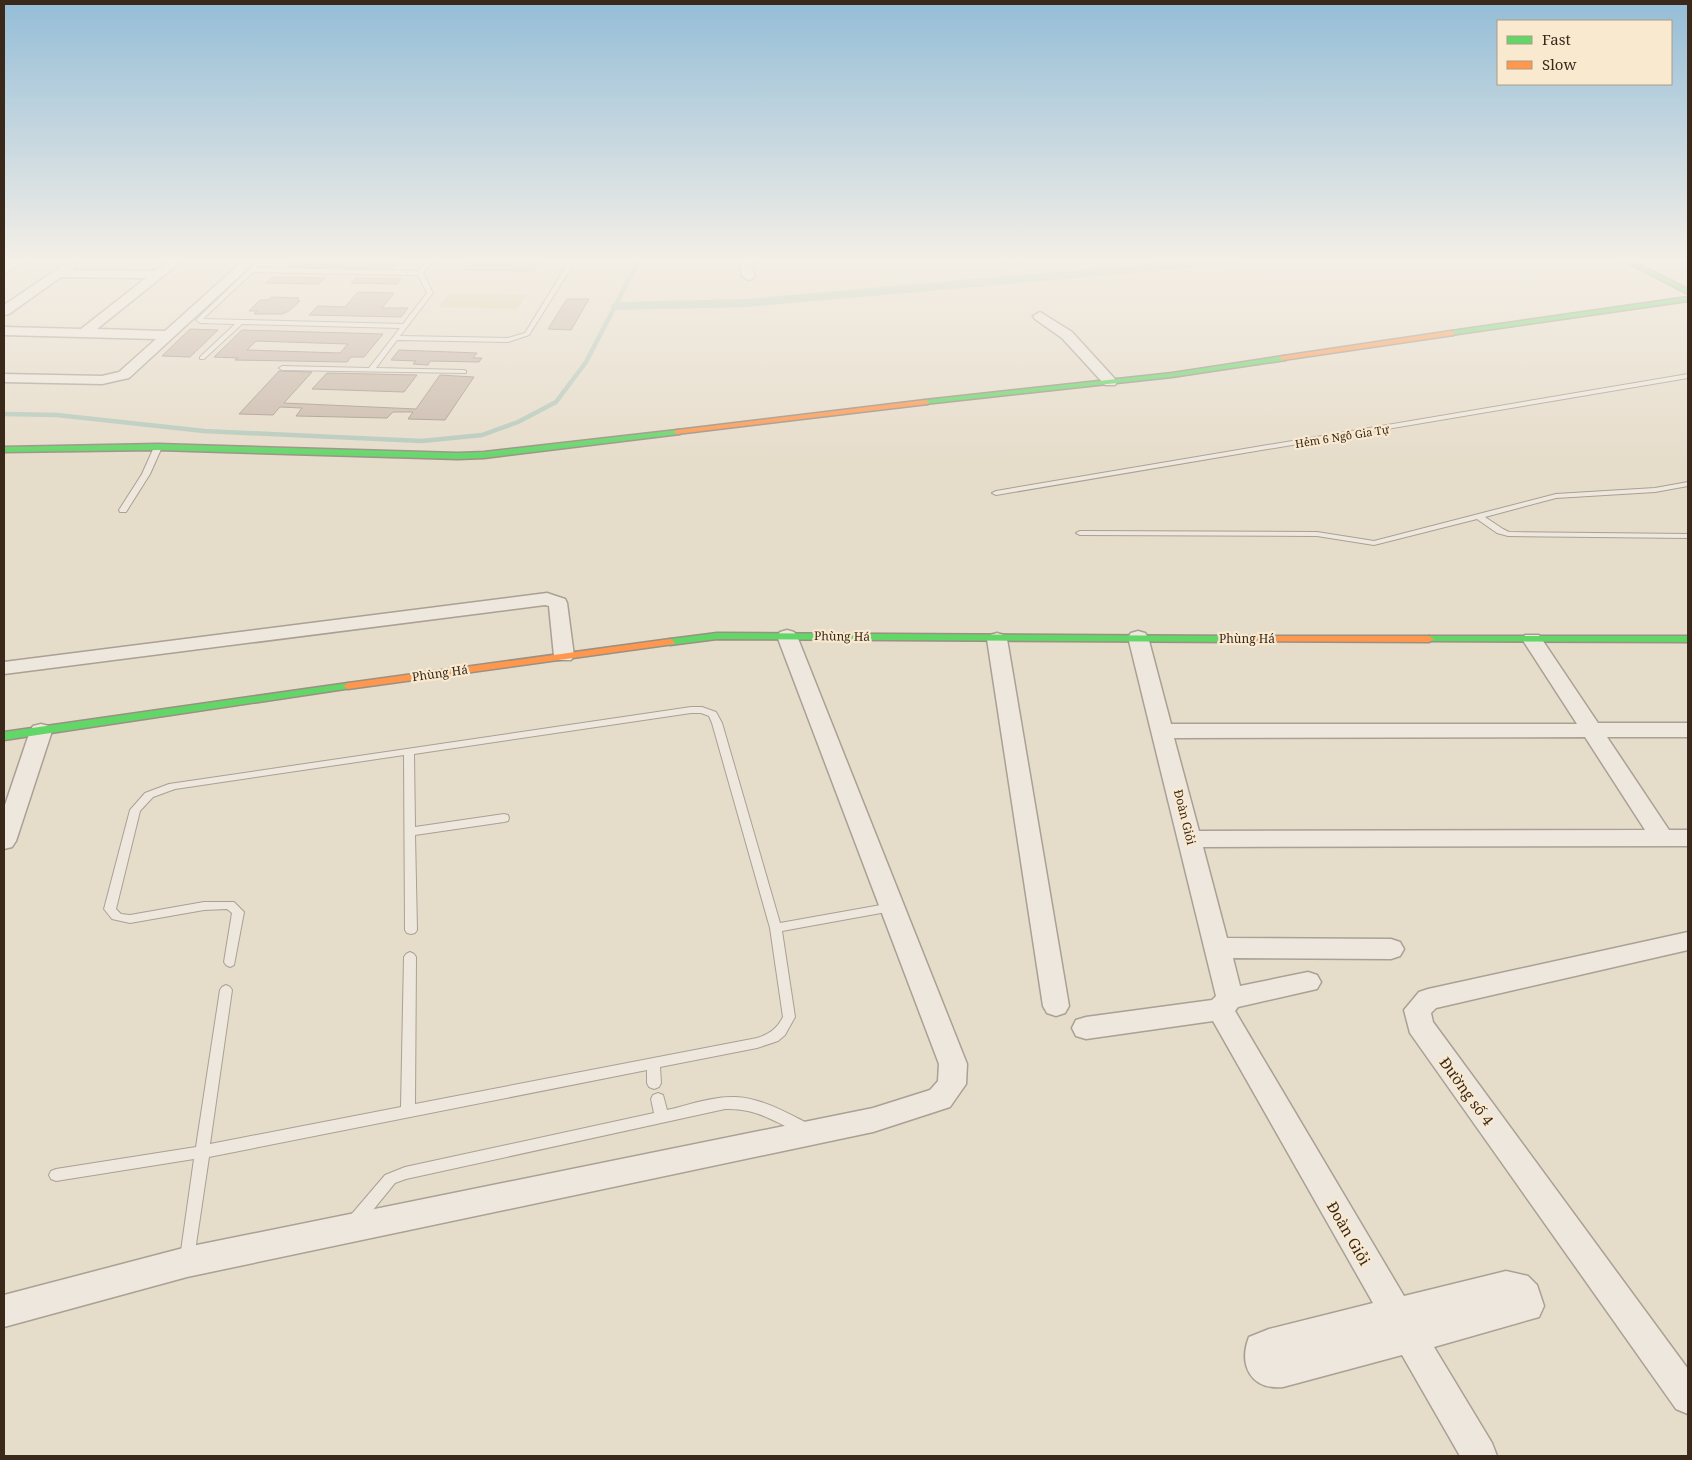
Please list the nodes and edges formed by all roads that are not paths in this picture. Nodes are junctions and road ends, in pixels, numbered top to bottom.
1 (90, 328) edge
2 (177, 328) edge
3 (234, 328) edge
4 (403, 328) edge
5 (531, 328) edge
6 (1057, 328) edge
7 (1481, 328) edge
8 (4, 331) edge
9 (84, 333) junction
10 (169, 335) junction
11 (396, 338) junction
12 (1069, 345) dead end
13 (202, 358) dead end
14 (282, 368) dead end
15 (371, 370) junction
16 (464, 372) dead end
17 (1688, 376) edge
18 (4, 378) edge
19 (1107, 379) junction
20 (158, 447) junction
21 (4, 450) edge
22 (1688, 484) edge
23 (996, 493) dead end
24 (123, 510) dead end
25 (1480, 516) junction
26 (1080, 533) dead end
27 (1688, 536) edge
28 (787, 636) junction
29 (1138, 637) junction
30 (997, 639) junction
31 (1532, 639) junction
32 (1688, 639) edge
33 (564, 656) junction
34 (4, 668) edge
35 (1162, 730) junction
36 (1590, 730) junction
37 (1688, 730) edge
38 (41, 732) junction
39 (4, 736) edge
40 (409, 751) junction
41 (504, 818) dead end
42 (410, 832) junction
43 (1662, 838) junction
44 (1688, 838) edge
45 (1190, 839) junction
46 (4, 841) edge
47 (892, 907) junction
48 (776, 928) junction
49 (411, 930) dead end
50 (1688, 941) edge
51 (1218, 948) junction
52 (1391, 950) dead end
53 (410, 958) dead end
54 (230, 962) dead end
55 (1308, 982) dead end
56 (226, 990) dead end
57 (1225, 1003) junction
58 (1056, 1006) dead end
59 (1086, 1028) dead end
60 (652, 1064) junction
61 (654, 1083) dead end
62 (658, 1099) dead end
63 (408, 1112) junction
64 (662, 1117) junction
65 (813, 1132) junction
66 (202, 1152) junction
67 (56, 1175) dead end
68 (350, 1228) junction
69 (187, 1262) junction
70 (4, 1311) edge
71 (1688, 1397) edge
72 (1479, 1456) edge

1 - 9 street
2 - 10 street
3 - 13 lane
4 - 11 lane
5 - 11 lane
6 - 19 street
7 - 19 street
8 - 9 street
9 - 10 street
10 - 18 street
11 - 15 lane
12 - 19 street
14 - 15 lane
15 - 16 lane
17 - 23 lane, Hẻm 6 Ngô Gia Tự
19 - 20 street
20 - 21 street
20 - 24 lane
22 - 25 lane
25 - 26 lane
25 - 27 lane
28 - 30 street, Phùng Há
28 - 33 street, Phùng Há
28 - 47 street
29 - 30 street, Phùng Há
29 - 31 street, Phùng Há
29 - 35 street, Đoàn Giỏi
30 - 58 street
31 - 32 street, Phùng Há
31 - 36 street
33 - 34 street
33 - 38 street, Phùng Há
35 - 36 street
35 - 45 street, Đoàn Giỏi
36 - 37 street
36 - 43 street
38 - 39 street, Phùng Há
38 - 46 street
40 - 42 lane
40 - 48 lane
40 - 54 lane
41 - 42 lane
42 - 49 lane
43 - 44 street
43 - 45 street
45 - 51 street, Đoàn Giỏi
47 - 48 lane
47 - 65 street
48 - 60 lane
50 - 71 street, Đường số 4
51 - 52 street
51 - 57 street, Đoàn Giỏi
53 - 63 lane
55 - 57 street
56 - 66 lane
57 - 59 street
57 - 72 street, Đoàn Giỏi
60 - 61 lane
60 - 63 lane
62 - 64 lane
63 - 66 lane
64 - 65 lane
64 - 68 lane
65 - 68 street
66 - 67 lane
66 - 69 lane
68 - 69 street
69 - 70 street

